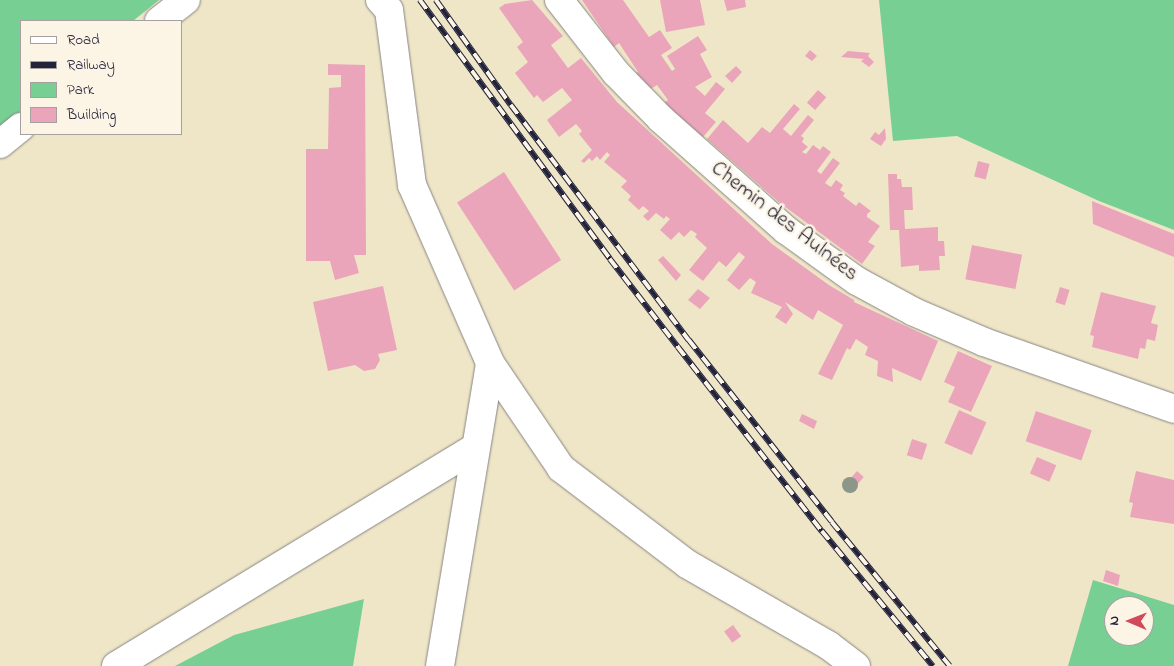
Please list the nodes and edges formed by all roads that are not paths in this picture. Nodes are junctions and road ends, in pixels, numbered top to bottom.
1 (186, 0) edge
2 (380, 0) edge
3 (560, 0) edge
4 (160, 20) edge
5 (20, 128) edge
6 (0, 144) edge
7 (490, 363) junction
8 (1174, 409) edge
9 (476, 447) junction
10 (116, 666) edge
11 (440, 666) edge
12 (856, 666) edge

1 - 4 street
2 - 7 street
3 - 8 street, Chemin des Aulnées
5 - 6 street
7 - 9 street
7 - 12 street
9 - 10 street
9 - 11 street

